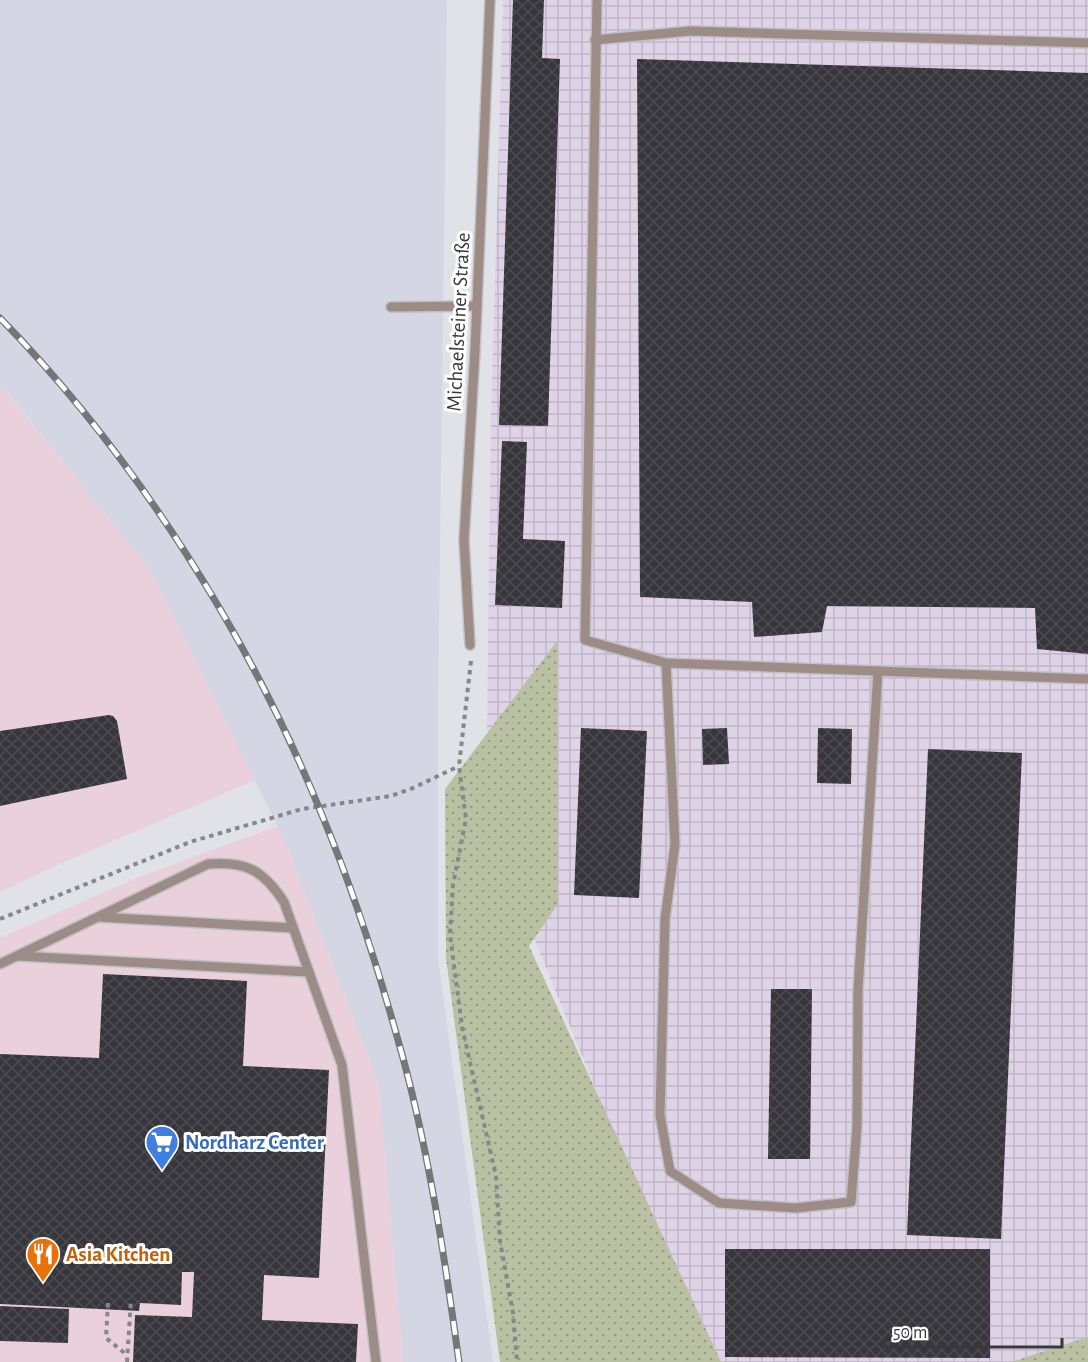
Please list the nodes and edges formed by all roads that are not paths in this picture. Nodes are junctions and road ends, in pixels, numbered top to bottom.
1 (490, 0) edge
2 (597, 0) edge
3 (595, 40) junction
4 (1088, 43) edge
5 (477, 306) junction
6 (391, 307) dead end
7 (470, 645) road end
8 (666, 663) junction
9 (878, 671) junction
10 (1088, 679) edge
11 (98, 917) junction
12 (294, 928) junction
13 (16, 956) junction
14 (0, 964) edge
15 (309, 972) junction
16 (376, 1362) edge

1 - 5 lane, Michaelsteiner Straße
2 - 3 lane
3 - 4 lane
3 - 8 lane
5 - 6 lane
5 - 7 lane, Michaelsteiner Straße
8 - 9 lane
8 - 9 lane
9 - 10 lane
11 - 12 lane
11 - 12 lane
11 - 13 lane
12 - 15 lane
13 - 14 lane
13 - 15 lane
15 - 16 lane

